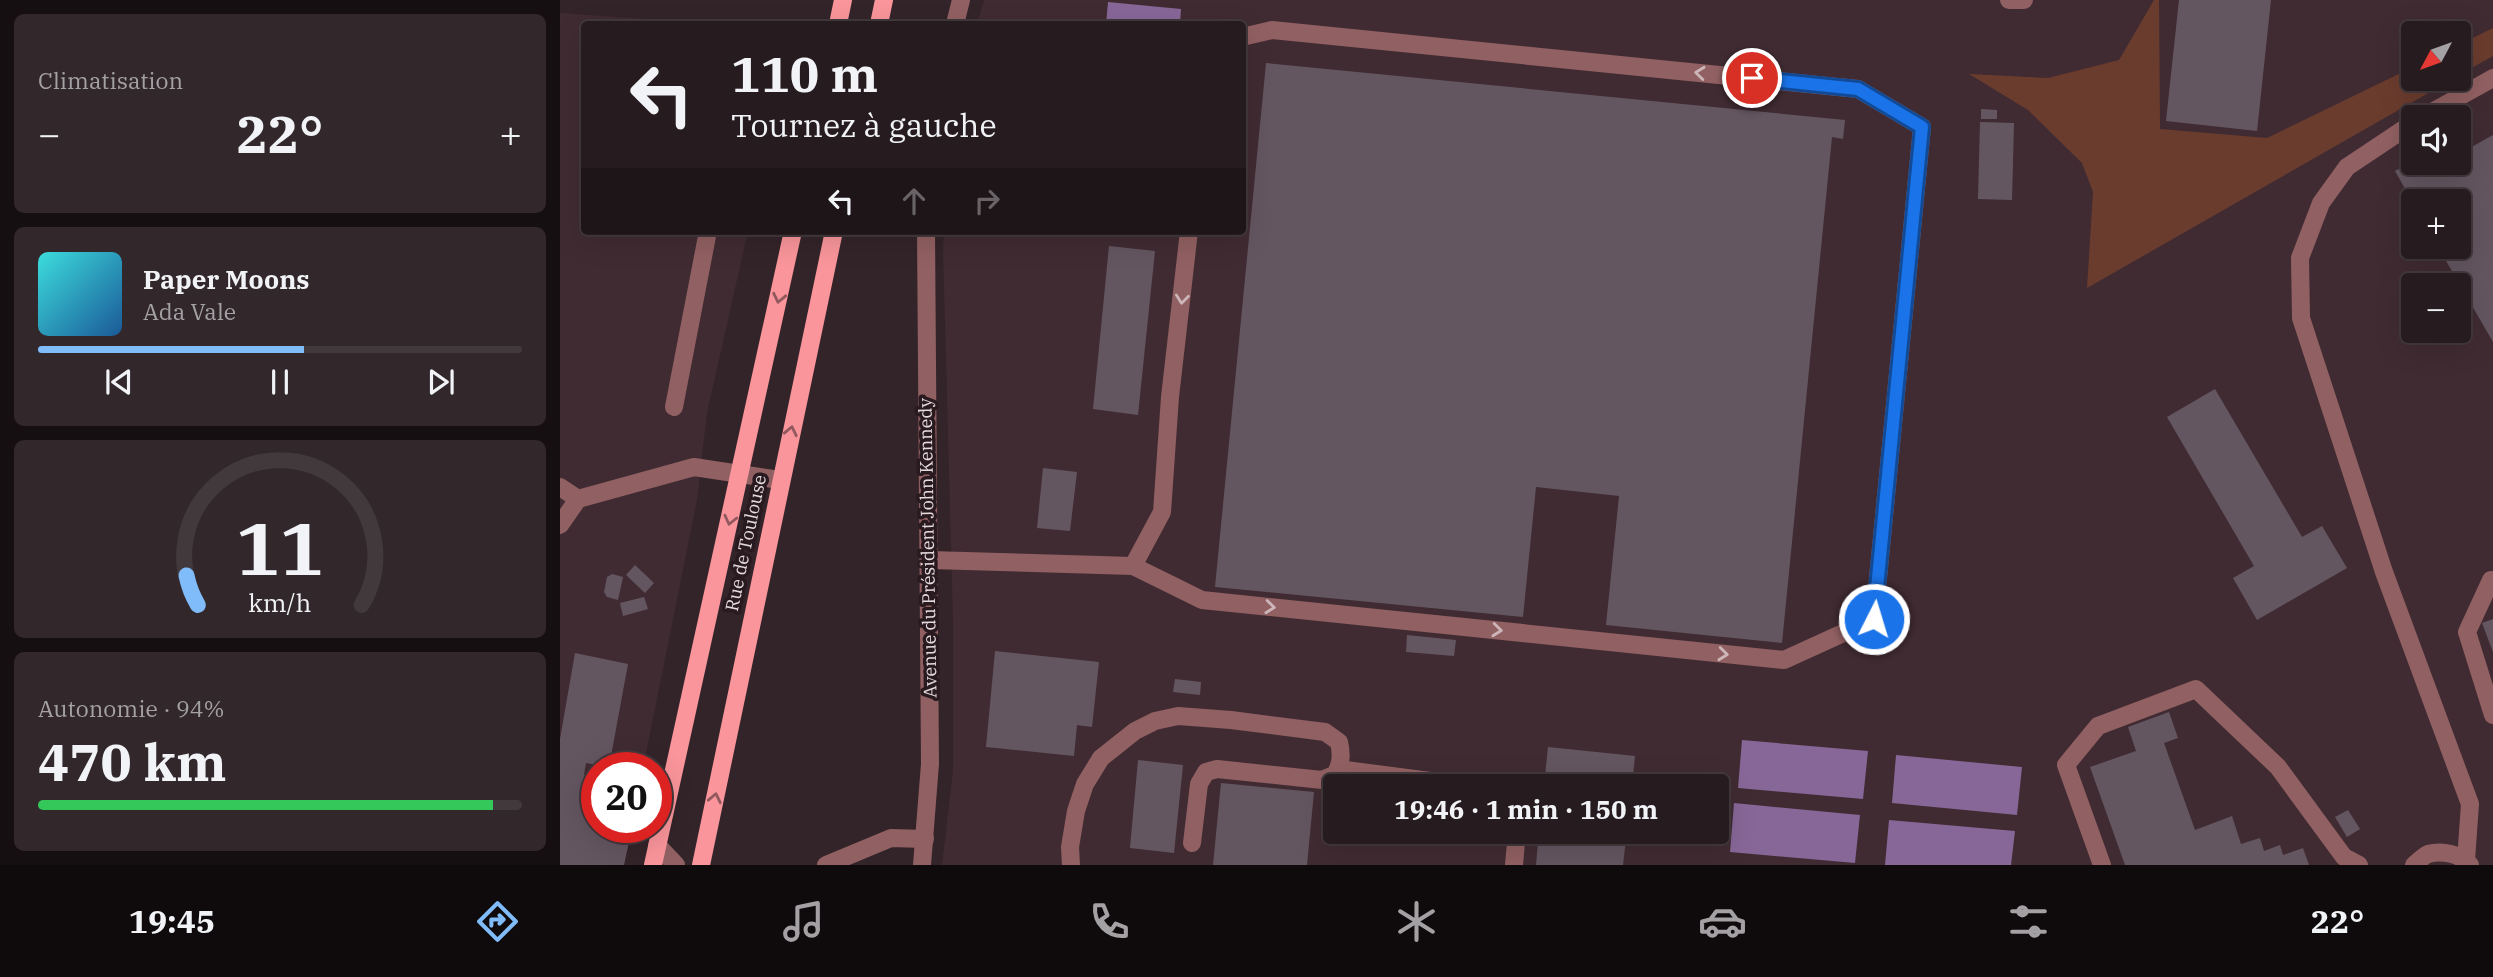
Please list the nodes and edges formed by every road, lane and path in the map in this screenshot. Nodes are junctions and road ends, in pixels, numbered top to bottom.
1 (843, 0) edge
2 (884, 0) edge
3 (961, 0) edge
4 (2009, 0) edge
5 (2024, 0) edge
6 (839, 21) edge
7 (880, 21) edge
8 (956, 21) edge
9 (1246, 36) edge
10 (2493, 78) edge
11 (2445, 105) edge
12 (2401, 131) edge
13 (707, 235) edge
14 (792, 235) edge
15 (833, 235) edge
16 (926, 235) edge
17 (1189, 235) edge
18 (674, 407) dead end
19 (741, 473) junction
20 (780, 480) junction
21 (560, 487) edge
22 (578, 499) junction
23 (560, 525) edge
24 (930, 560) junction
25 (1133, 566) junction
26 (2491, 580) dead end
27 (2493, 715) edge
28 (1338, 769) junction
29 (1377, 774) edge
30 (925, 839) junction
31 (1192, 843) dead end
32 (1516, 844) edge
33 (657, 845) junction
34 (2468, 862) edge
35 (653, 865) edge
36 (676, 865) edge
37 (701, 865) edge
38 (826, 865) edge
39 (922, 865) edge
40 (1071, 865) edge
41 (1514, 865) edge
42 (2102, 865) edge
43 (2358, 865) edge
44 (2414, 865) edge

1 - 6 main road
2 - 7 main road
3 - 8 street
4 - 5 street
25 -> 9 street
10 - 11 street
12 - 34 street
13 - 18 street
14 -> 19 main road, Rue de Toulouse
20 -> 15 main road, Rue de Toulouse
16 - 24 street, Avenue du Président John Kennedy
17 -> 25 street
19 - 20 street
19 - 22 street
19 -> 33 main road, Rue de Toulouse
37 -> 20 main road, Rue de Toulouse
21 - 22 street
22 - 23 street
24 - 25 street
24 - 30 street, Avenue du Président John Kennedy
26 - 27 street
28 - 29 street
28 - 31 street
28 - 40 street
30 - 38 street
30 - 39 street, Avenue du Président John Kennedy
32 - 41 street
33 - 35 main road, Rue de Toulouse
33 - 36 street
34 - 44 street
42 - 43 street

